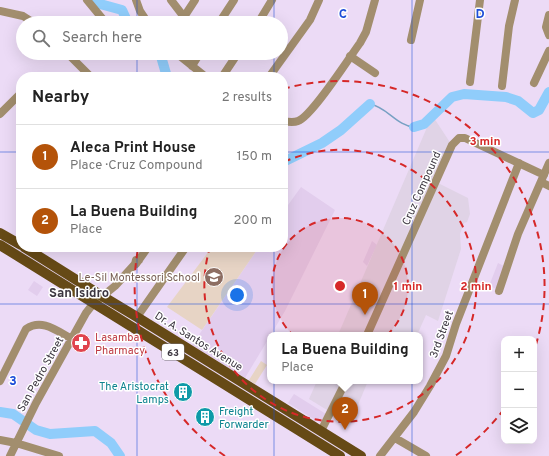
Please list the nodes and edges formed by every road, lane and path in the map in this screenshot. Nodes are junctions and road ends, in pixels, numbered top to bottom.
1 (87, 0) edge
2 (136, 0) edge
3 (171, 0) edge
4 (195, 0) edge
5 (234, 0) edge
6 (272, 0) edge
7 (319, 0) edge
8 (375, 0) edge
9 (420, 0) edge
10 (480, 0) edge
11 (515, 0) edge
12 (0, 11) edge
13 (549, 15) edge
14 (23, 16) edge
15 (100, 16) edge
16 (143, 16) edge
17 (180, 16) edge
18 (185, 16) edge
19 (224, 16) edge
20 (262, 16) edge
21 (549, 35) edge
22 (411, 40) dead end
23 (288, 51) edge
24 (549, 51) edge
25 (350, 56) junction
26 (74, 60) edge
27 (185, 60) edge
28 (196, 60) edge
29 (233, 60) edge
30 (281, 60) edge
31 (192, 66) junction
32 (86, 72) edge
33 (200, 72) edge
34 (225, 72) edge
35 (273, 72) edge
36 (375, 72) dead end
37 (470, 82) dead end
38 (534, 82) dead end
39 (502, 86) dead end
40 (16, 98) edge
41 (0, 114) edge
42 (288, 122) edge
43 (519, 163) junction
44 (549, 163) edge
45 (545, 181) edge
46 (0, 233) edge
47 (16, 242) edge
48 (0, 245) edge
49 (32, 252) edge
50 (144, 252) edge
51 (182, 252) edge
52 (499, 291) dead end
53 (102, 296) junction
54 (93, 304) junction
55 (137, 317) junction
56 (368, 332) edge
57 (72, 339) junction
58 (0, 381) edge
59 (345, 384) edge
60 (324, 433) junction
61 (395, 438) junction
62 (0, 440) edge
63 (16, 443) junction
64 (322, 445) junction
65 (48, 454) edge
66 (10, 456) edge
67 (60, 456) edge
68 (340, 456) edge
69 (361, 456) edge
70 (380, 456) edge
71 (426, 456) edge

1 - 15 street
2 - 16 street
3 - 17 street
4 - 18 street
5 - 19 street
6 - 20 street
7 - 23 street
8 - 25 street
9 - 22 street
10 - 37 street
11 - 39 street
12 - 14 street
13 - 21 street
24 - 38 street
25 - 36 street
25 - 42 street
26 - 32 street
27 - 31 street
28 - 31 street
29 - 34 street
30 - 35 street
31 - 33 street
40 - 41 street
43 - 45 street, Cruz Compound
43 - 56 street, Cruz Compound
43 - 61 street, 3rd Street
44 - 45 street
45 - 52 street
46 - 47 main road
48 - 54 main road, 63
49 - 53 main road, Dr. A. Santos Avenue / 63
50 - 53 street, San Pedro Street
51 - 55 street
53 - 54 street, San Pedro Street
53 - 55 main road, Dr. A. Santos Avenue / 63
54 - 57 street, San Pedro Street
54 - 64 main road, 63
55 - 60 main road, Dr. A. Santos Avenue / 63
57 - 58 street
57 - 63 street, San Pedro Street
59 - 60 street
60 - 64 main road
60 - 69 main road, Dr. A. Santos Avenue / 63
61 - 70 street, 3rd Street
61 - 71 street
62 - 63 street
63 - 65 street
63 - 66 street, San Pedro Street
64 - 68 main road, 63
65 - 67 street

